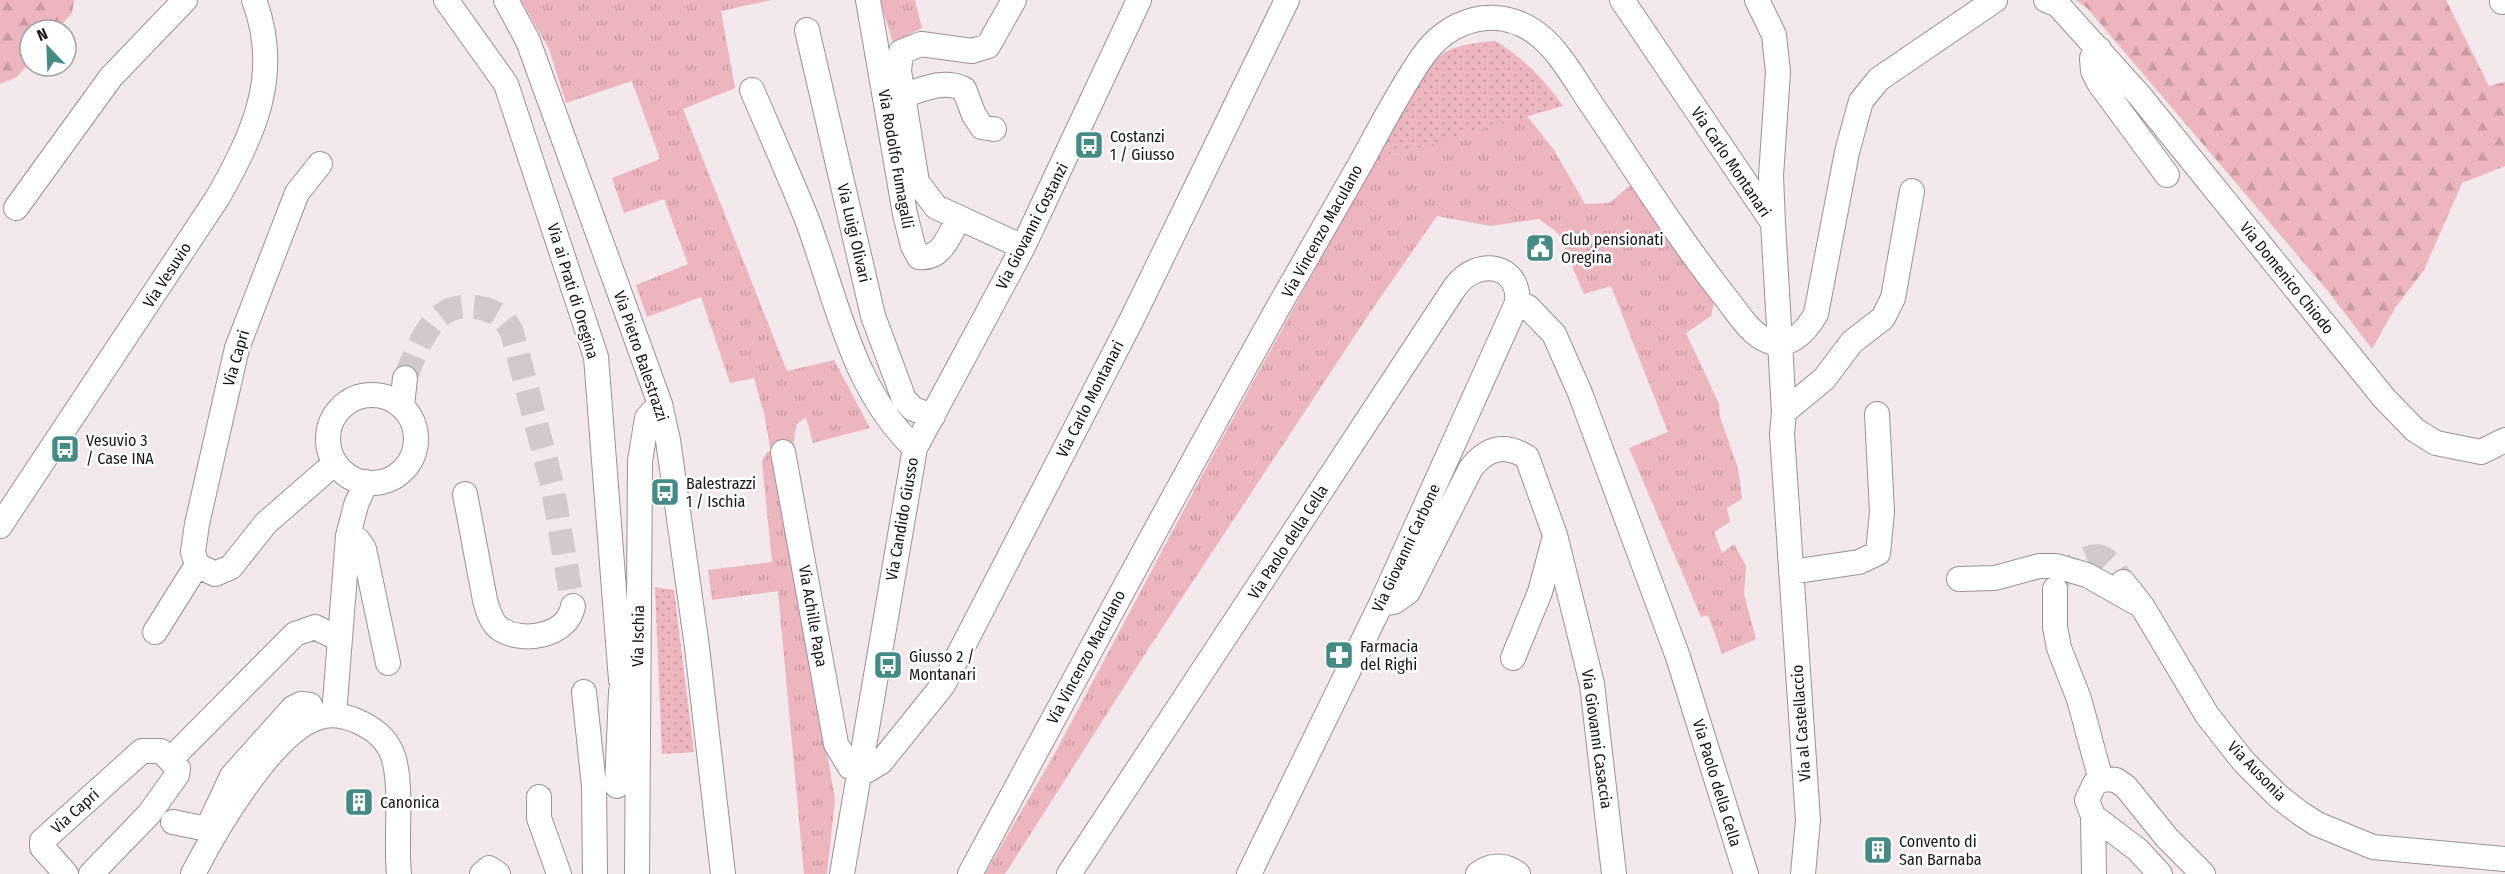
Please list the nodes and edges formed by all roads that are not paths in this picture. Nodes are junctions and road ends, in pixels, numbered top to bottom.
1 (185, 0) edge
2 (254, 0) edge
3 (446, 0) edge
4 (506, 0) edge
5 (868, 0) edge
6 (1014, 0) edge
7 (1139, 0) edge
8 (1287, 0) edge
9 (1622, 0) edge
10 (1757, 0) edge
11 (1995, 0) edge
12 (2046, 0) edge
13 (807, 30) dead end
14 (2099, 49) junction
15 (752, 90) dead end
16 (903, 96) junction
17 (994, 129) dead end
18 (320, 164) dead end
19 (2167, 175) dead end
20 (1912, 190) dead end
21 (16, 208) dead end
22 (959, 218) junction
23 (1773, 224) junction
24 (1023, 247) junction
25 (1517, 303) junction
26 (1780, 344) junction
27 (405, 378) tunnel mouth
28 (660, 404) junction
29 (402, 406) junction
30 (1784, 412) junction
31 (1877, 414) dead end
32 (933, 416) junction
33 (2505, 440) edge
34 (915, 448) junction
35 (783, 452) dead end
36 (335, 463) junction
37 (366, 482) junction
38 (465, 494) dead end
39 (0, 526) edge
40 (1555, 535) junction
41 (348, 536) junction
42 (197, 565) junction
43 (1791, 572) junction
44 (1959, 579) dead end
45 (2123, 582) tunnel mouth
46 (2055, 590) dead end
47 (1381, 604) junction
48 (573, 606) tunnel mouth
49 (2142, 606) junction
50 (155, 632) dead end
51 (339, 639) junction
52 (1514, 658) dead end
53 (388, 663) dead end
54 (584, 692) dead end
55 (325, 717) junction
56 (171, 759) junction
57 (859, 771) junction
58 (2101, 780) junction
59 (616, 786) dead end
60 (538, 797) dead end
61 (2093, 816) junction
62 (173, 822) dead end
63 (2505, 859) edge
64 (66, 874) edge
65 (91, 874) edge
66 (193, 874) edge
67 (399, 874) edge
68 (482, 874) edge
69 (498, 874) edge
70 (559, 874) edge
71 (595, 874) edge
72 (637, 874) edge
73 (723, 874) edge
74 (842, 874) edge
75 (970, 874) edge
76 (1069, 874) edge
77 (1249, 874) edge
78 (1478, 874) edge
79 (1518, 874) edge
80 (1614, 874) edge
81 (1746, 874) edge
82 (1803, 874) edge
83 (2094, 874) edge
84 (2160, 874) edge
85 (2203, 874) edge

1 - 21 street
2 - 39 street, Via Vesuvio
3 - 59 street, Via ai Prati di Oregina
4 - 28 street, Via Pietro Balestrazzi
5 - 22 street, Via Rodolfo Fumagalli
6 - 16 street, Via Rodolfo Fumagalli
7 - 24 street, Via Giovanni Costanzi
8 - 57 street, Via Carlo Montanari
9 - 23 street, Via Carlo Montanari
10 - 23 street
11 - 26 street
12 - 14 street, Via Domenico Chiodo
13 - 32 street, Via Luigi Olivari
14 - 19 street
14 - 33 street, Via Domenico Chiodo
15 - 34 street, Via Candido Giusso
16 - 17 street, Via Rodolfo Fumagalli
16 - 22 street, Via Rodolfo Fumagalli
18 - 42 street, Via Capri
20 - 30 street
22 - 24 street, Via Rodolfo Fumagalli
23 - 26 street, Via Carlo Montanari
24 - 32 street, Via Giovanni Costanzi
25 - 47 street, Via Giovanni Carbone
25 - 76 street, Via Paolo della Cella
25 - 81 street, Via Paolo della Cella
26 - 30 street, Via al Castellaccio
26 - 75 street, Via Vincenzo Maculano
27 - 29 street
28 - 72 street, Via Ischia
28 - 73 street, Via Pietro Balestrazzi
29 - 36 street
29 - 37 street
30 - 43 street, Via al Castellaccio
31 - 43 street
32 - 34 street, Via Giovanni Costanzi
34 - 57 street, Via Candido Giusso
35 - 57 street, Via Achille Papa
36 - 37 street
36 - 42 street
37 - 41 street
38 - 48 street
40 - 47 street, Via Giovanni Casaccia
40 - 52 street
40 - 80 street, Via Giovanni Casaccia
41 - 51 street
41 - 53 street
42 - 50 street
43 - 82 street, Via al Castellaccio
44 - 49 street, Via Ausonia
45 - 49 street, Via Ausonia
46 - 58 street
47 - 77 street, Via Giovanni Carbone
49 - 63 street, Via Ausonia
51 - 55 street
51 - 56 street
54 - 71 street
55 - 62 street
55 - 66 street
55 - 67 street
56 - 64 street, Via Capri
56 - 65 street
57 - 74 street, Via Candido Giusso
58 - 61 street
58 - 85 street
60 - 70 street
61 - 83 street
61 - 84 street
68 - 69 street
78 - 79 street

